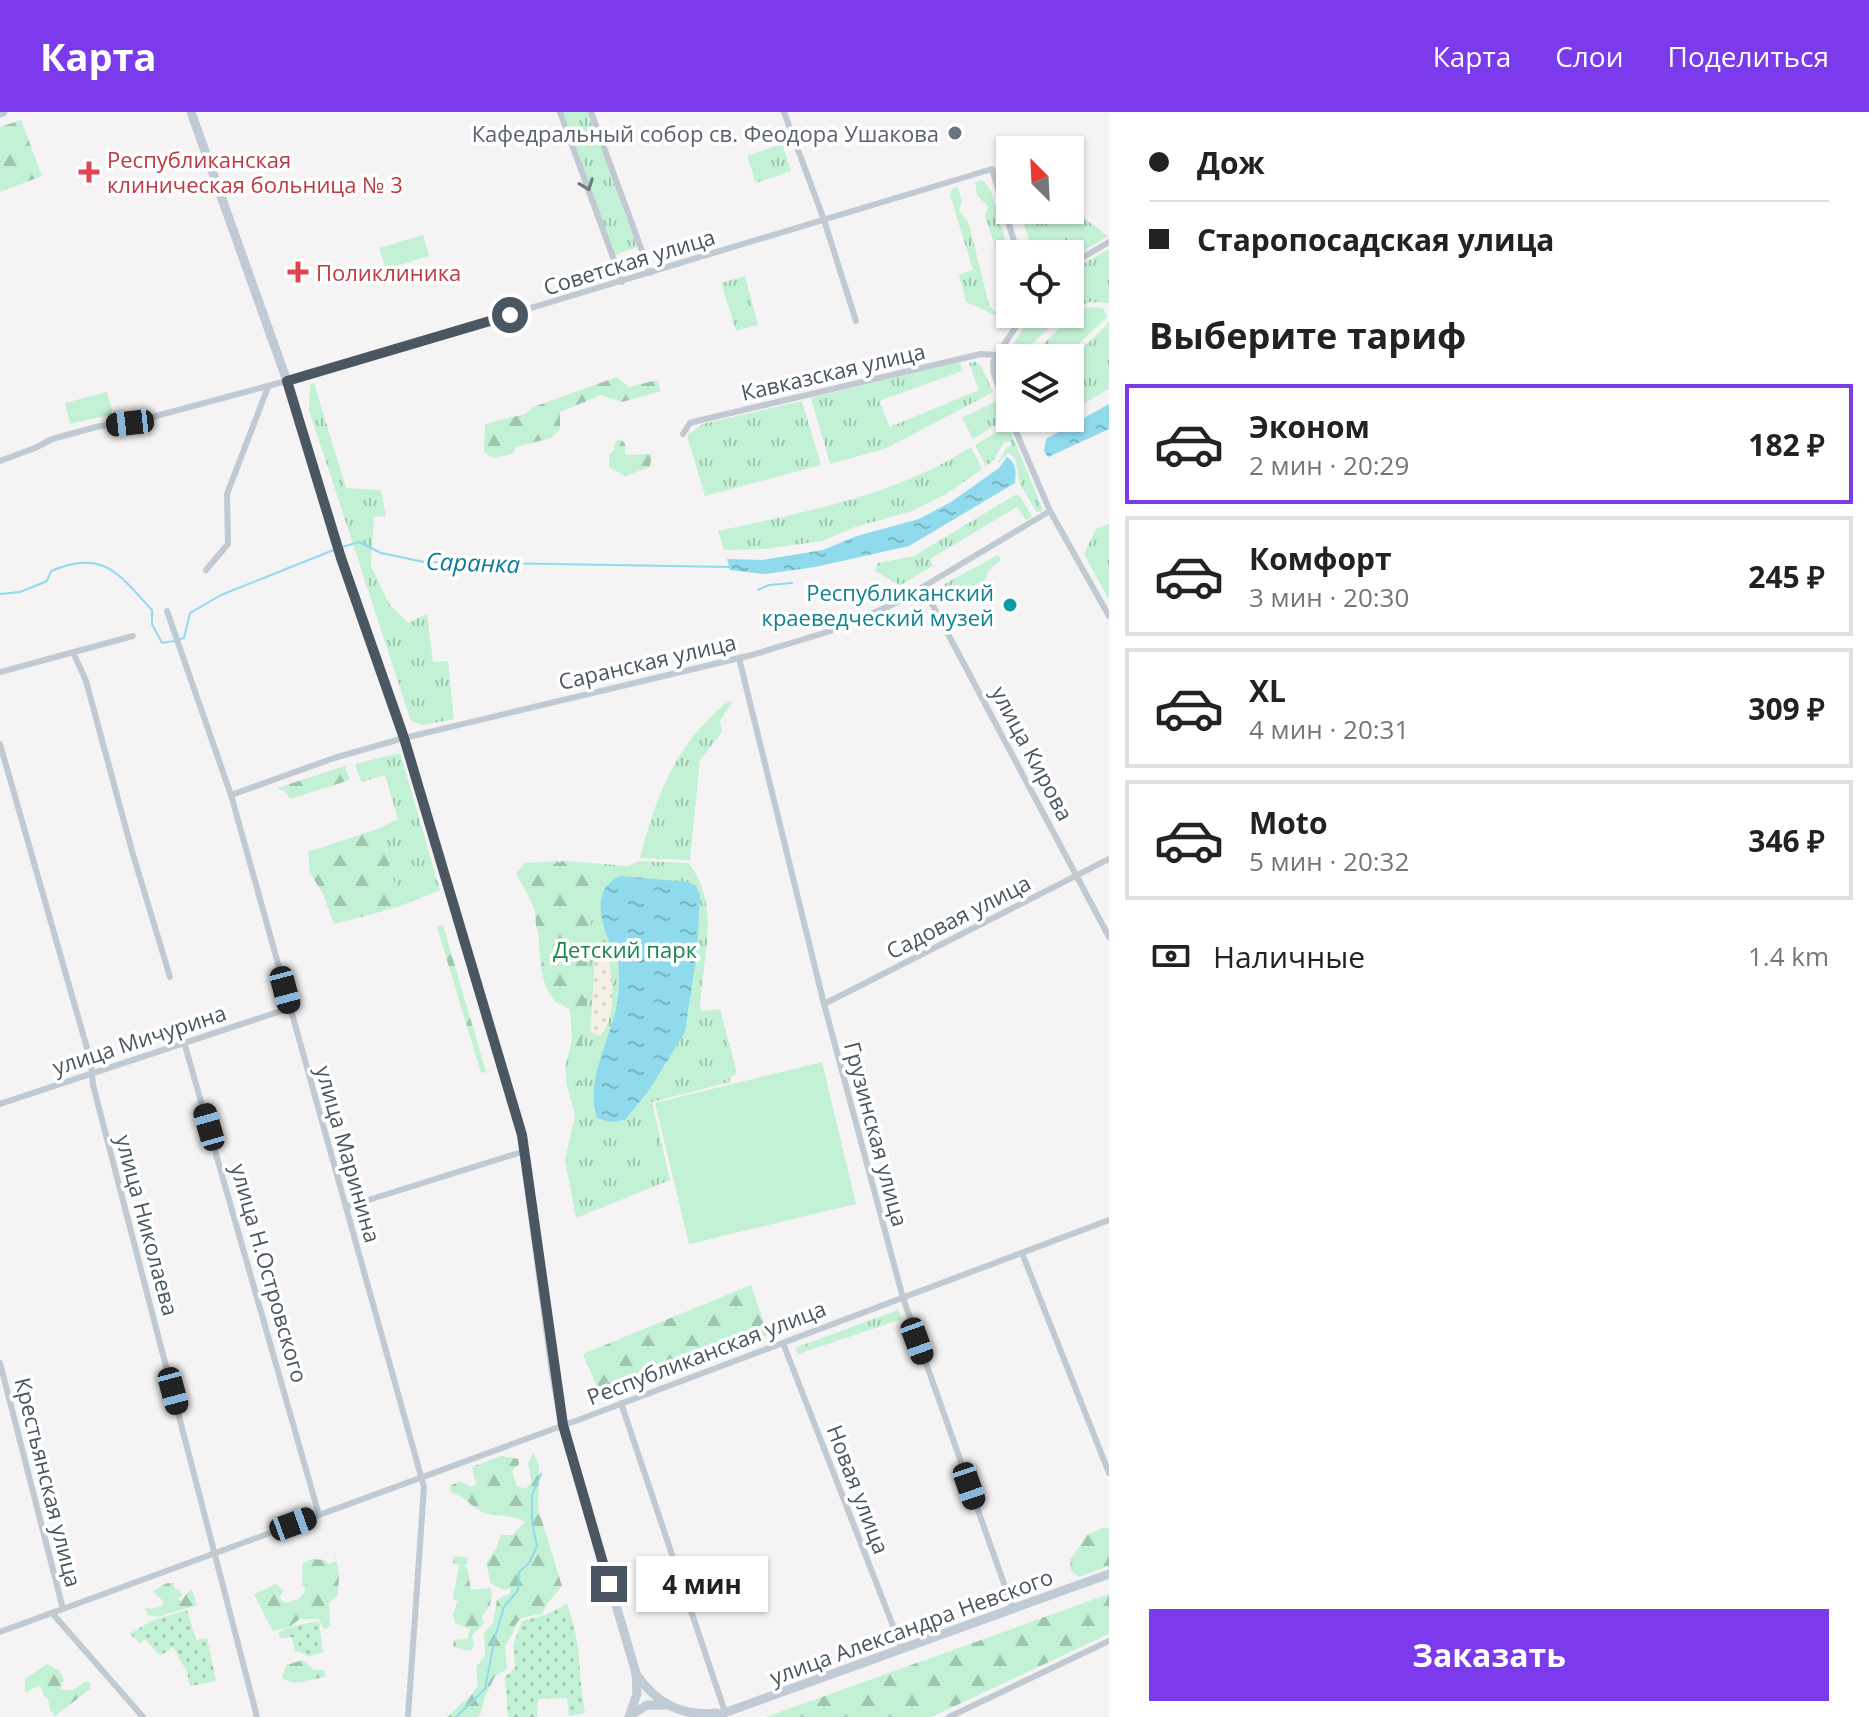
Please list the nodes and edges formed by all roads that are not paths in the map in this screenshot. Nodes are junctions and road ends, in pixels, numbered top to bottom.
1 (191, 112) edge
2 (560, 112) edge
3 (591, 112) edge
4 (784, 112) edge
5 (824, 220) junction
6 (1014, 240) edge
7 (1109, 242) edge
8 (1084, 257) edge
9 (650, 273) junction
10 (622, 282) junction
11 (856, 321) dead end
12 (996, 355) edge
13 (996, 357) edge
14 (996, 379) edge
15 (287, 381) junction
16 (268, 387) junction
17 (1016, 432) edge
18 (683, 434) dead end
19 (0, 461) edge
20 (1050, 511) junction
21 (206, 570) dead end
22 (923, 587) junction
23 (167, 611) dead end
24 (1109, 616) edge
25 (133, 636) dead end
26 (73, 652) junction
27 (739, 658) junction
28 (0, 672) edge
29 (404, 738) junction
30 (0, 744) edge
31 (231, 795) junction
32 (1109, 859) edge
33 (1078, 875) junction
34 (1109, 937) edge
35 (170, 977) dead end
36 (824, 1004) junction
37 (290, 1008) junction
38 (184, 1042) junction
39 (92, 1074) junction
40 (0, 1104) edge
41 (525, 1151) junction
42 (346, 1207) junction
43 (1109, 1220) edge
44 (1022, 1253) junction
45 (903, 1298) junction
46 (783, 1343) junction
47 (0, 1363) edge
48 (621, 1403) junction
49 (563, 1425) junction
50 (1109, 1473) edge
51 (421, 1477) junction
52 (319, 1515) junction
53 (215, 1553) junction
54 (1109, 1574) edge
55 (63, 1609) junction
56 (1013, 1609) junction
57 (52, 1613) junction
58 (0, 1632) edge
59 (1109, 1641) edge
60 (902, 1649) junction
61 (636, 1673) junction
62 (674, 1711) edge
63 (725, 1712) junction
64 (630, 1716) edge
65 (143, 1717) edge
66 (257, 1717) edge
67 (408, 1717) edge
68 (713, 1717) edge
69 (949, 1717) edge

1 - 15 main road
2 -> 10 street
3 - 9 street
4 - 5 street
5 - 6 street, Советская улица
5 - 9 street, Советская улица
5 - 11 street
7 - 8 street
9 - 10 street, Советская улица
10 - 15 street, Советская улица
12 - 18 street, Кавказская улица
13 - 14 street
15 - 16 street, Советская улица
15 - 29 main road
16 - 19 street, Советская улица
16 - 21 street
17 - 20 street
20 - 22 street, Саранская улица
20 - 24 street
22 - 27 street, Саранская улица
22 - 33 street, улица Кирова
23 - 31 street, улица Маринина
25 - 26 street
26 - 28 street
26 - 35 street
27 - 29 street, Саранская улица
27 - 36 street, Грузинская улица
29 - 31 street, Саранская улица
29 - 41 main road
30 - 39 street, улица Николаева
31 - 37 street, улица Маринина
32 - 33 street, Садовая улица
33 - 34 street, улица Кирова
33 - 36 street, Садовая улица
36 - 45 street, Грузинская улица
37 - 38 street, улица Мичурина
37 - 42 street, улица Маринина
38 - 39 street, улица Мичурина
38 - 52 street, улица Н.Островского
39 - 40 street, улица Мичурина
39 - 53 street, улица Николаева
41 - 42 street
41 - 49 main road
42 - 51 street, улица Маринина
43 - 44 street, Республиканская улица
44 - 45 street, Республиканская улица
44 - 50 street
45 - 46 street, Республиканская улица
45 - 56 street, Грузинская улица
46 - 48 street, Республиканская улица
46 - 60 street, Новая улица
47 - 55 street, Крестьянская улица
48 - 49 street, Республиканская улица
48 - 63 street
49 - 51 street, Республиканская улица
49 - 61 main road
51 - 52 street, Республиканская улица
51 - 67 street, улица Маринина
52 - 53 street, Республиканская улица
53 - 55 street, Республиканская улица
53 - 66 street, улица Николаева
54 - 56 main road, улица Александра Невского
55 - 57 street, Республиканская улица
56 - 60 main road, улица Александра Невского
57 - 58 street, Республиканская улица
57 - 65 street, Крестьянская улица
59 - 69 street
60 - 63 main road, улица Александра Невского
61 - 62 main road
61 - 64 main road
62 - 63 main road
62 - 64 main road
63 - 68 main road

